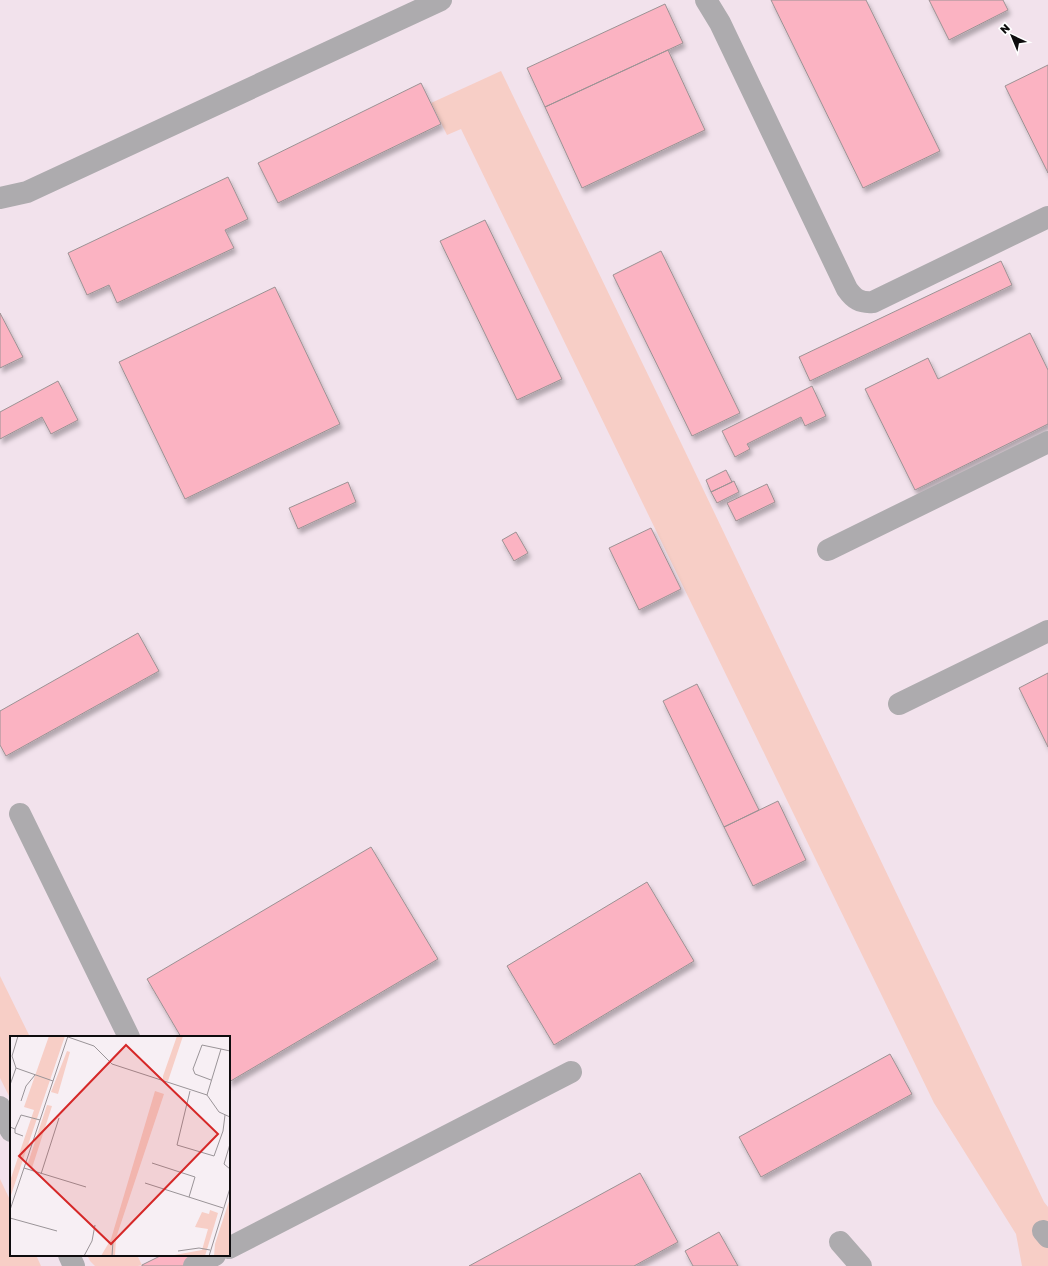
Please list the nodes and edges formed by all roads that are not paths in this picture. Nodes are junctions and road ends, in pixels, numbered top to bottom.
1 (441, 0) edge
2 (706, 0) edge
3 (0, 198) edge
4 (1048, 217) edge
5 (1048, 442) edge
6 (828, 550) dead end
7 (1048, 631) edge
8 (899, 704) dead end
9 (20, 814) dead end
10 (129, 1036) edge
11 (571, 1072) dead end
12 (0, 1107) edge
13 (7, 1131) edge
14 (840, 1242) dead end
15 (230, 1246) edge
16 (69, 1256) edge
17 (212, 1256) edge
18 (74, 1266) edge
19 (194, 1266) edge
20 (861, 1266) edge

1 - 3 street
2 - 4 street
5 - 6 street
7 - 8 street
9 - 10 street
11 - 15 street
12 - 13 street
14 - 20 street
16 - 18 street
17 - 19 street

